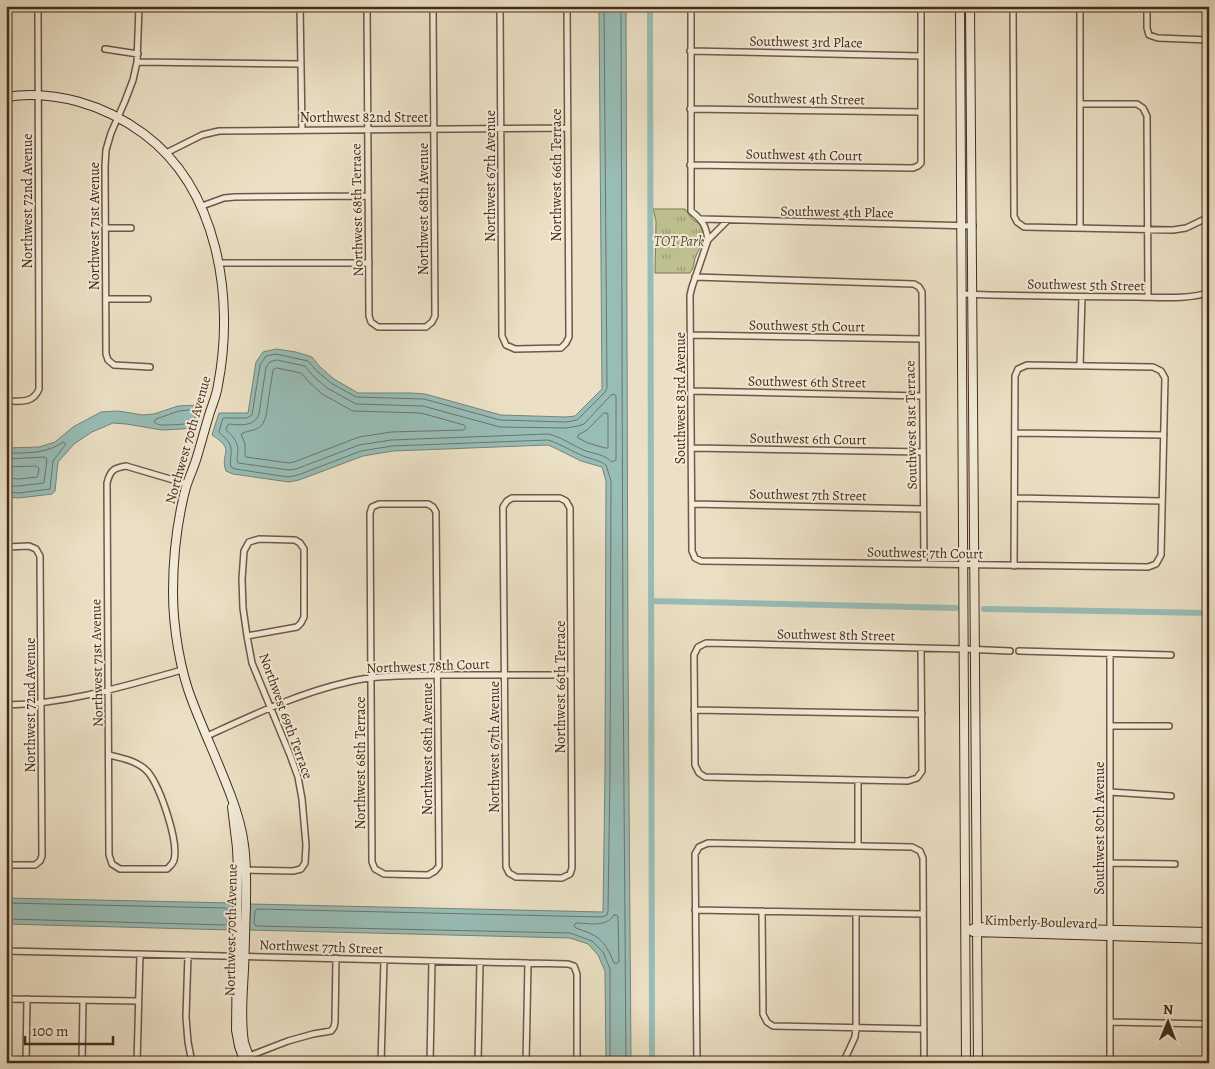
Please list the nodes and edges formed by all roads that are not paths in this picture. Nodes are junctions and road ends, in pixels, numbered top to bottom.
1 (38, 6) edge
2 (139, 6) edge
3 (300, 6) edge
4 (366, 6) edge
5 (434, 6) edge
6 (500, 6) edge
7 (567, 6) edge
8 (691, 6) edge
9 (921, 6) edge
10 (960, 6) edge
11 (970, 6) edge
12 (1013, 6) edge
13 (1080, 6) edge
14 (1147, 6) edge
15 (1209, 40) edge
16 (105, 49) dead end
17 (690, 51) junction
18 (138, 54) junction
19 (921, 56) junction
20 (137, 62) junction
21 (301, 64) junction
22 (38, 95) junction
23 (6, 97) edge
24 (1080, 104) junction
25 (690, 109) junction
26 (922, 112) junction
27 (119, 117) junction
28 (567, 128) junction
29 (501, 129) junction
30 (302, 130) junction
31 (367, 130) junction
32 (434, 130) junction
33 (166, 153) junction
34 (690, 165) junction
35 (368, 196) junction
36 (202, 206) junction
37 (1209, 216) edge
38 (701, 219) junction
39 (728, 220) junction
40 (962, 226) junction
41 (973, 226) junction
42 (106, 228) junction
43 (131, 228) dead end
44 (1080, 228) junction
45 (1147, 229) junction
46 (708, 240) junction
47 (218, 262) junction
48 (368, 263) junction
49 (695, 277) junction
50 (1209, 292) edge
51 (962, 294) junction
52 (973, 294) junction
53 (1082, 297) junction
54 (1148, 297) junction
55 (106, 299) junction
56 (148, 299) dead end
57 (371, 322) joint
58 (691, 335) junction
59 (922, 339) junction
60 (506, 345) joint
61 (1080, 366) junction
62 (150, 367) dead end
63 (691, 391) junction
64 (922, 396) junction
65 (6, 401) edge
66 (1016, 433) junction
67 (1164, 435) junction
68 (692, 448) junction
69 (923, 452) junction
70 (187, 484) junction
71 (1015, 498) junction
72 (507, 501) joint
73 (1162, 501) junction
74 (692, 504) junction
75 (372, 507) joint
76 (923, 509) junction
77 (6, 547) edge
78 (694, 558) joint
79 (924, 564) junction
80 (964, 565) junction
81 (975, 565) junction
82 (1014, 566) junction
83 (247, 636) junction
84 (922, 648) junction
85 (964, 648) junction
86 (975, 650) junction
87 (1010, 651) dead end
88 (1019, 651) dead end
89 (1110, 654) junction
90 (1171, 655) dead end
91 (182, 670) junction
92 (438, 675) junction
93 (505, 675) junction
94 (571, 675) junction
95 (371, 678) junction
96 (108, 691) junction
97 (42, 703) junction
98 (6, 705) edge
99 (270, 707) junction
100 (694, 710) junction
101 (922, 714) junction
102 (1110, 726) junction
103 (1170, 726) dead end
104 (206, 736) junction
105 (109, 755) junction
106 (858, 780) junction
107 (1110, 792) junction
108 (1171, 796) dead end
109 (232, 798) junction
110 (858, 845) junction
111 (1110, 863) junction
112 (1175, 864) dead end
113 (6, 865) edge
114 (375, 869) joint
115 (238, 870) junction
116 (246, 870) junction
117 (570, 874) joint
118 (695, 910) junction
119 (762, 911) junction
120 (856, 912) junction
121 (923, 914) junction
122 (977, 930) junction
123 (966, 931) junction
124 (1209, 932) edge
125 (1110, 933) junction
126 (1209, 939) edge
127 (6, 951) edge
128 (140, 954) junction
129 (188, 955) junction
130 (241, 956) junction
131 (336, 958) junction
132 (384, 960) junction
133 (432, 961) junction
134 (480, 962) junction
135 (528, 963) junction
136 (6, 999) edge
137 (27, 999) junction
138 (84, 1000) junction
139 (138, 1001) junction
140 (1110, 1022) junction
141 (1209, 1024) edge
142 (856, 1028) junction
143 (924, 1029) junction
144 (247, 1060) edge
145 (26, 1063) edge
146 (82, 1063) edge
147 (137, 1063) edge
148 (192, 1063) edge
149 (231, 1063) edge
150 (381, 1063) edge
151 (430, 1063) edge
152 (478, 1063) edge
153 (526, 1063) edge
154 (577, 1063) edge
155 (697, 1063) edge
156 (843, 1063) edge
157 (924, 1063) edge
158 (966, 1063) edge
159 (978, 1063) edge
160 (1110, 1063) edge

1 - 22 street, Northwest 72nd Avenue
2 - 18 street, Northwest 71st Avenue
3 - 21 street
4 - 31 street, Northwest 68th Terrace
5 - 32 street, Northwest 68th Avenue
6 - 29 street, Northwest 67th Avenue
7 - 28 street, Northwest 66th Terrace
8 - 17 street
9 - 19 street
10 - 40 street
11 - 41 street
12 - 44 street
13 - 24 street
14 - 15 street
16 - 18 street
17 - 19 street, Southwest 3rd Place
17 - 25 street
18 - 20 street, Northwest 71st Avenue
19 - 26 street
20 - 21 street
20 - 27 street, Northwest 71st Avenue
21 - 30 street
22 - 23 street
22 - 27 street
22 - 65 street, Northwest 72nd Avenue
24 - 44 street
24 - 45 street
25 - 26 street, Southwest 4th Street
25 - 34 street
26 - 34 street, Southwest 4th Court
27 - 33 street, Northwest 70th Avenue
27 - 42 street, Northwest 71st Avenue
28 - 29 street, Northwest 82nd Street
28 - 60 street, Northwest 66th Terrace
29 - 32 street, Northwest 82nd Street
29 - 60 street, Northwest 67th Avenue
30 - 31 street, Northwest 82nd Street
30 - 33 street, Northwest 82nd Street
31 - 32 street, Northwest 82nd Street
31 - 35 street, Northwest 68th Terrace
32 - 57 street, Northwest 68th Avenue
33 - 36 street, Northwest 70th Avenue
34 - 38 street
35 - 36 street
35 - 48 street, Northwest 68th Terrace
36 - 47 street, Northwest 70th Avenue
37 - 45 street
38 - 39 street, Southwest 4th Place
38 - 46 street
39 - 40 street, Southwest 4th Place
39 - 46 street, Southwest 83rd Avenue
40 - 41 street, Southwest 4th Place
40 - 51 street
41 - 52 street
42 - 43 street
42 - 55 street, Northwest 71st Avenue
44 - 45 street
45 - 54 street
46 - 49 street, Southwest 83rd Avenue
47 - 48 street
47 - 70 street, Northwest 70th Avenue
48 - 57 street, Northwest 68th Terrace
49 - 58 street, Southwest 83rd Avenue
49 - 59 street, Southwest 81st Terrace
50 - 54 street, Southwest 5th Street
51 - 52 street, Southwest 5th Street
51 - 80 street
52 - 53 street, Southwest 5th Street
52 - 81 street
53 - 54 street, Southwest 5th Street
53 - 61 street
55 - 56 street
55 - 62 street, Northwest 71st Avenue
58 - 59 street, Southwest 5th Court
58 - 63 street, Southwest 83rd Avenue
59 - 64 street, Southwest 81st Terrace
61 - 66 street
61 - 67 street
63 - 64 street, Southwest 6th Street
63 - 68 street, Southwest 83rd Avenue
64 - 69 street, Southwest 81st Terrace
66 - 67 street
66 - 71 street
67 - 73 street
68 - 69 street, Southwest 6th Court
68 - 74 street, Southwest 83rd Avenue
69 - 76 street, Southwest 81st Terrace
70 - 91 street, Northwest 70th Avenue
70 - 96 street, Northwest 71st Avenue
71 - 73 street
71 - 82 street
72 - 93 street, Northwest 67th Avenue
72 - 94 street, Northwest 66th Terrace
73 - 82 street, Southwest 7th Court
74 - 76 street, Southwest 7th Street
74 - 78 street, Southwest 83rd Avenue
75 - 92 street, Northwest 68th Avenue
75 - 95 street, Northwest 68th Terrace
76 - 79 street, Southwest 81st Terrace
77 - 97 street, Northwest 72nd Avenue
78 - 79 street, Southwest 7th Court
79 - 80 street, Southwest 7th Court
80 - 81 street, Southwest 7th Court
80 - 85 street
81 - 82 street, Southwest 7th Court
81 - 86 street
83 - 83 street, Northwest 69th Terrace
83 - 99 street, Northwest 69th Terrace
84 - 85 street, Southwest 8th Street
84 - 100 street, Southwest 8th Street
84 - 101 street
85 - 86 street, Southwest 8th Street
85 - 123 street
86 - 87 street, Southwest 8th Street
86 - 122 street
88 - 89 street
89 - 90 street
89 - 102 street, Southwest 80th Avenue
91 - 96 street
91 - 104 street, Northwest 70th Avenue
92 - 93 street, Northwest 78th Court
92 - 95 street, Northwest 78th Court
92 - 114 street, Northwest 68th Avenue
93 - 94 street, Northwest 78th Court
93 - 117 street, Northwest 67th Avenue
94 - 117 street, Northwest 66th Terrace
95 - 99 street, Northwest 78th Court
95 - 114 street, Northwest 68th Terrace
96 - 97 street
96 - 105 street, Northwest 71st Avenue
97 - 98 street
97 - 113 street, Northwest 72nd Avenue
99 - 104 street, Northwest 78th Court
99 - 116 street, Northwest 69th Terrace
100 - 101 street
100 - 106 street
101 - 106 street
102 - 103 street
102 - 107 street, Southwest 80th Avenue
104 - 109 street, Northwest 70th Avenue
105 - 105 street, Northwest 71st Avenue
106 - 110 street
107 - 108 street
107 - 111 street, Southwest 80th Avenue
109 - 115 street, Northwest 70th Avenue
109 - 116 street, Northwest 70th Avenue
110 - 118 street
110 - 121 street
111 - 112 street
111 - 125 street, Southwest 80th Avenue
115 - 116 street
115 - 130 street, Northwest 70th Avenue
116 - 130 street, Northwest 70th Avenue
118 - 119 street
118 - 155 street
119 - 120 street
119 - 142 street
120 - 121 street
120 - 142 street
121 - 143 street
122 - 123 street, Kimberly Boulevard
122 - 125 street, Kimberly Boulevard
122 - 159 street
123 - 158 street
124 - 125 street, Kimberly Boulevard
125 - 126 street, Kimberly Boulevard
125 - 140 street, Southwest 80th Avenue
127 - 128 street, Northwest 77th Street
128 - 129 street, Northwest 77th Street
128 - 139 street
129 - 130 street, Northwest 77th Street
129 - 148 street
130 - 131 street, Northwest 77th Street
130 - 144 street, Northwest 70th Avenue
131 - 132 street, Northwest 77th Street
131 - 144 street
132 - 133 street, Northwest 77th Street
132 - 150 street
133 - 134 street, Northwest 77th Street
133 - 151 street
134 - 135 street, Northwest 77th Street
134 - 152 street
135 - 153 street
135 - 154 street, Northwest 77th Street
136 - 137 street
137 - 138 street
137 - 145 street
138 - 139 street
138 - 146 street
139 - 147 street
140 - 141 street
140 - 160 street, Southwest 80th Avenue
142 - 143 street
142 - 156 street
143 - 157 street
144 - 149 street

